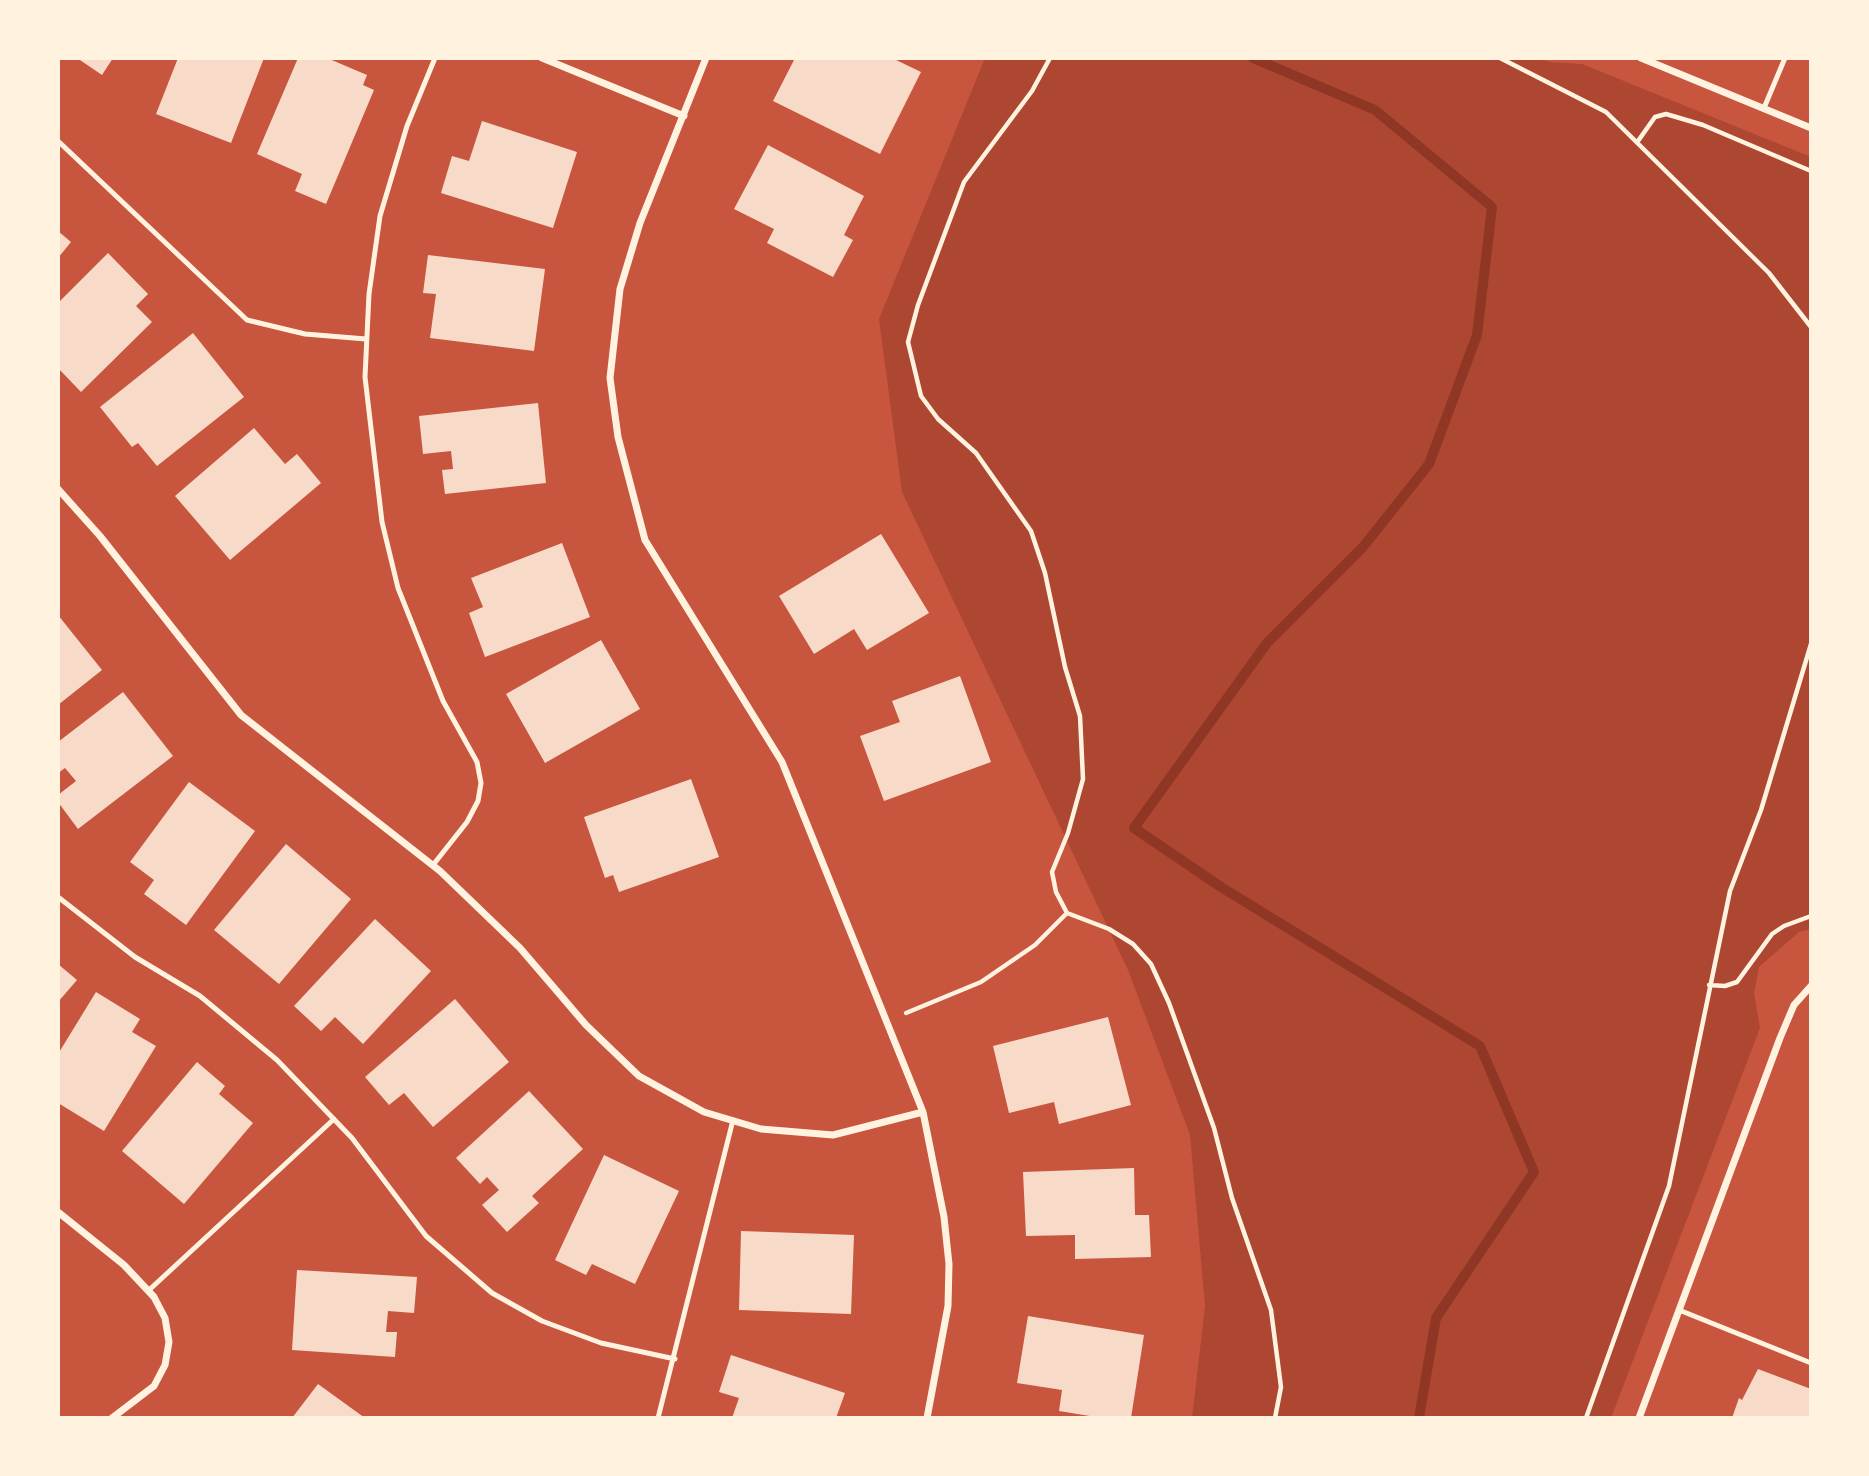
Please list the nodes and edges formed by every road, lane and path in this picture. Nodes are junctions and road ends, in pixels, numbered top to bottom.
1 (435, 58) edge
2 (542, 58) edge
3 (706, 58) edge
4 (1050, 58) edge
5 (1500, 58) edge
6 (1641, 58) edge
7 (1784, 58) edge
8 (1764, 108) junction
9 (684, 116) junction
10 (1811, 128) edge
11 (58, 141) edge
12 (1638, 141) junction
13 (1811, 171) edge
14 (1811, 327) edge
15 (366, 339) junction
16 (58, 489) edge
17 (1811, 644) edge
18 (433, 865) junction
19 (58, 897) edge
20 (1067, 913) junction
21 (1811, 916) edge
22 (1709, 985) junction
23 (1811, 986) edge
24 (886, 1020) junction
25 (923, 1112) junction
26 (334, 1119) junction
27 (733, 1121) junction
28 (58, 1212) edge
29 (148, 1291) junction
30 (1679, 1310) junction
31 (676, 1359) junction
32 (1811, 1363) edge
33 (112, 1418) edge
34 (658, 1418) edge
35 (927, 1418) edge
36 (1275, 1418) edge
37 (1586, 1418) edge
38 (1639, 1418) edge

1 - 15 lane
2 - 9 street
3 - 9 street
4 - 20 path
5 - 12 path
6 - 8 street
7 - 8 lane
8 - 10 street
9 - 24 street
11 - 15 lane
12 - 13 path
12 - 14 path
15 - 18 lane
16 - 18 street
17 - 22 path
18 - 27 street
19 - 26 lane
20 - 24 path
20 - 36 path
21 - 22 path
22 - 37 path
23 - 30 street
24 - 25 street
25 - 27 street
25 - 35 street
26 - 29 lane
26 - 31 lane
27 - 31 lane
28 - 29 street
29 - 33 street
30 - 32 lane
30 - 38 street
31 - 34 lane

